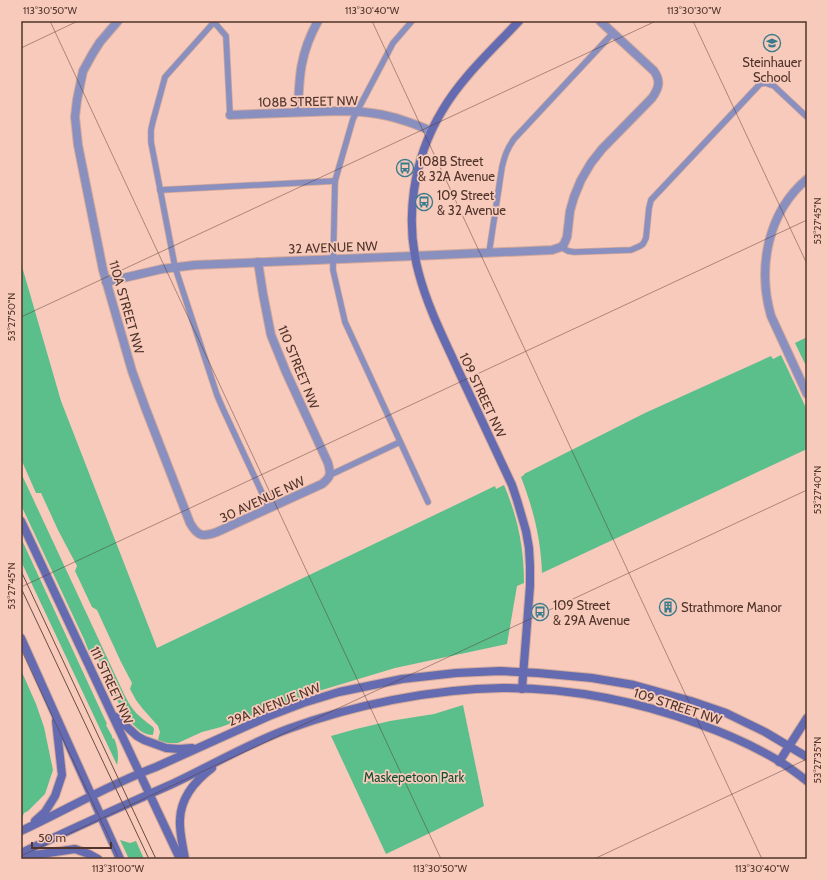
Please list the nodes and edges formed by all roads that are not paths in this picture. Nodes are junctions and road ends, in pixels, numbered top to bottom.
1 (118, 21) edge
2 (214, 21) edge
3 (318, 21) edge
4 (412, 21) edge
5 (519, 21) edge
6 (600, 21) edge
7 (613, 33) junction
8 (356, 111) junction
9 (298, 112) junction
10 (230, 115) joint
11 (807, 117) edge
12 (431, 131) junction
13 (807, 179) edge
14 (335, 181) junction
15 (160, 190) junction
16 (561, 247) junction
17 (489, 253) junction
18 (414, 256) junction
19 (333, 260) junction
20 (258, 262) junction
21 (175, 267) junction
22 (106, 282) junction
23 (807, 394) edge
24 (400, 442) junction
25 (329, 476) junction
26 (428, 502) dead end
27 (268, 508) junction
28 (21, 521) edge
29 (202, 536) joint
30 (21, 638) edge
31 (524, 672) junction
32 (522, 689) junction
33 (112, 714) junction
34 (55, 715) junction
35 (807, 718) edge
36 (789, 746) junction
37 (199, 747) junction
38 (234, 753) junction
39 (807, 757) edge
40 (779, 762) junction
41 (140, 773) junction
42 (807, 780) edge
43 (150, 794) junction
44 (92, 796) junction
45 (101, 816) junction
46 (25, 829) edge
47 (21, 853) edge
48 (21, 857) edge
49 (98, 859) edge
50 (120, 859) edge
51 (180, 859) edge
52 (185, 859) edge

1 - 22 street, 110A STREET NW
2 - 10 lane
2 - 15 lane
3 - 9 street
4 - 8 lane
5 - 12 street, 109 STREET NW
6 - 7 street
7 - 16 street
7 - 17 lane
8 - 9 street, 108B STREET NW
8 - 12 street, 108B STREET NW
8 - 14 lane
9 - 10 street, 108B STREET NW
11 - 16 lane
12 - 18 street, 109 STREET NW
13 - 23 street
14 - 15 lane
14 - 19 lane
15 - 21 lane
16 - 17 street, 32 AVENUE NW
17 - 18 street, 32 AVENUE NW
18 - 19 street, 32 AVENUE NW
18 - 31 street, 109 STREET NW
19 - 20 street, 32 AVENUE NW
19 - 24 lane
20 - 21 street, 32 AVENUE NW
20 - 25 street, 110 STREET NW
21 - 22 street, 32 AVENUE NW
21 - 27 lane
22 - 29 street, 110A STREET NW
24 - 25 lane
24 - 26 lane
25 - 27 street, 30 AVENUE NW
27 - 29 street, 30 AVENUE NW
28 - 33 street, 111 STREET NW
30 - 34 street
31 - 32 street, 109 STREET NW
31 - 36 street, 109 STREET NW
31 - 37 street, 29A AVENUE NW
32 - 38 street
32 - 40 street, 109 STREET NW
33 - 37 street
33 - 41 street, 111 STREET NW
34 - 44 street
34 - 46 street
35 - 36 street
36 - 39 street, 109 STREET NW
36 - 40 street
37 - 41 street, 29A AVENUE NW
38 - 43 street
38 - 52 street
40 - 42 street, 109 STREET NW
41 - 43 street, 111 STREET NW
41 - 44 street, 29A AVENUE NW
43 - 45 street
43 - 51 street, 111 STREET NW
44 - 45 street
44 - 46 street, 29A AVENUE NW
45 - 47 street
45 - 50 street
48 - 49 street

